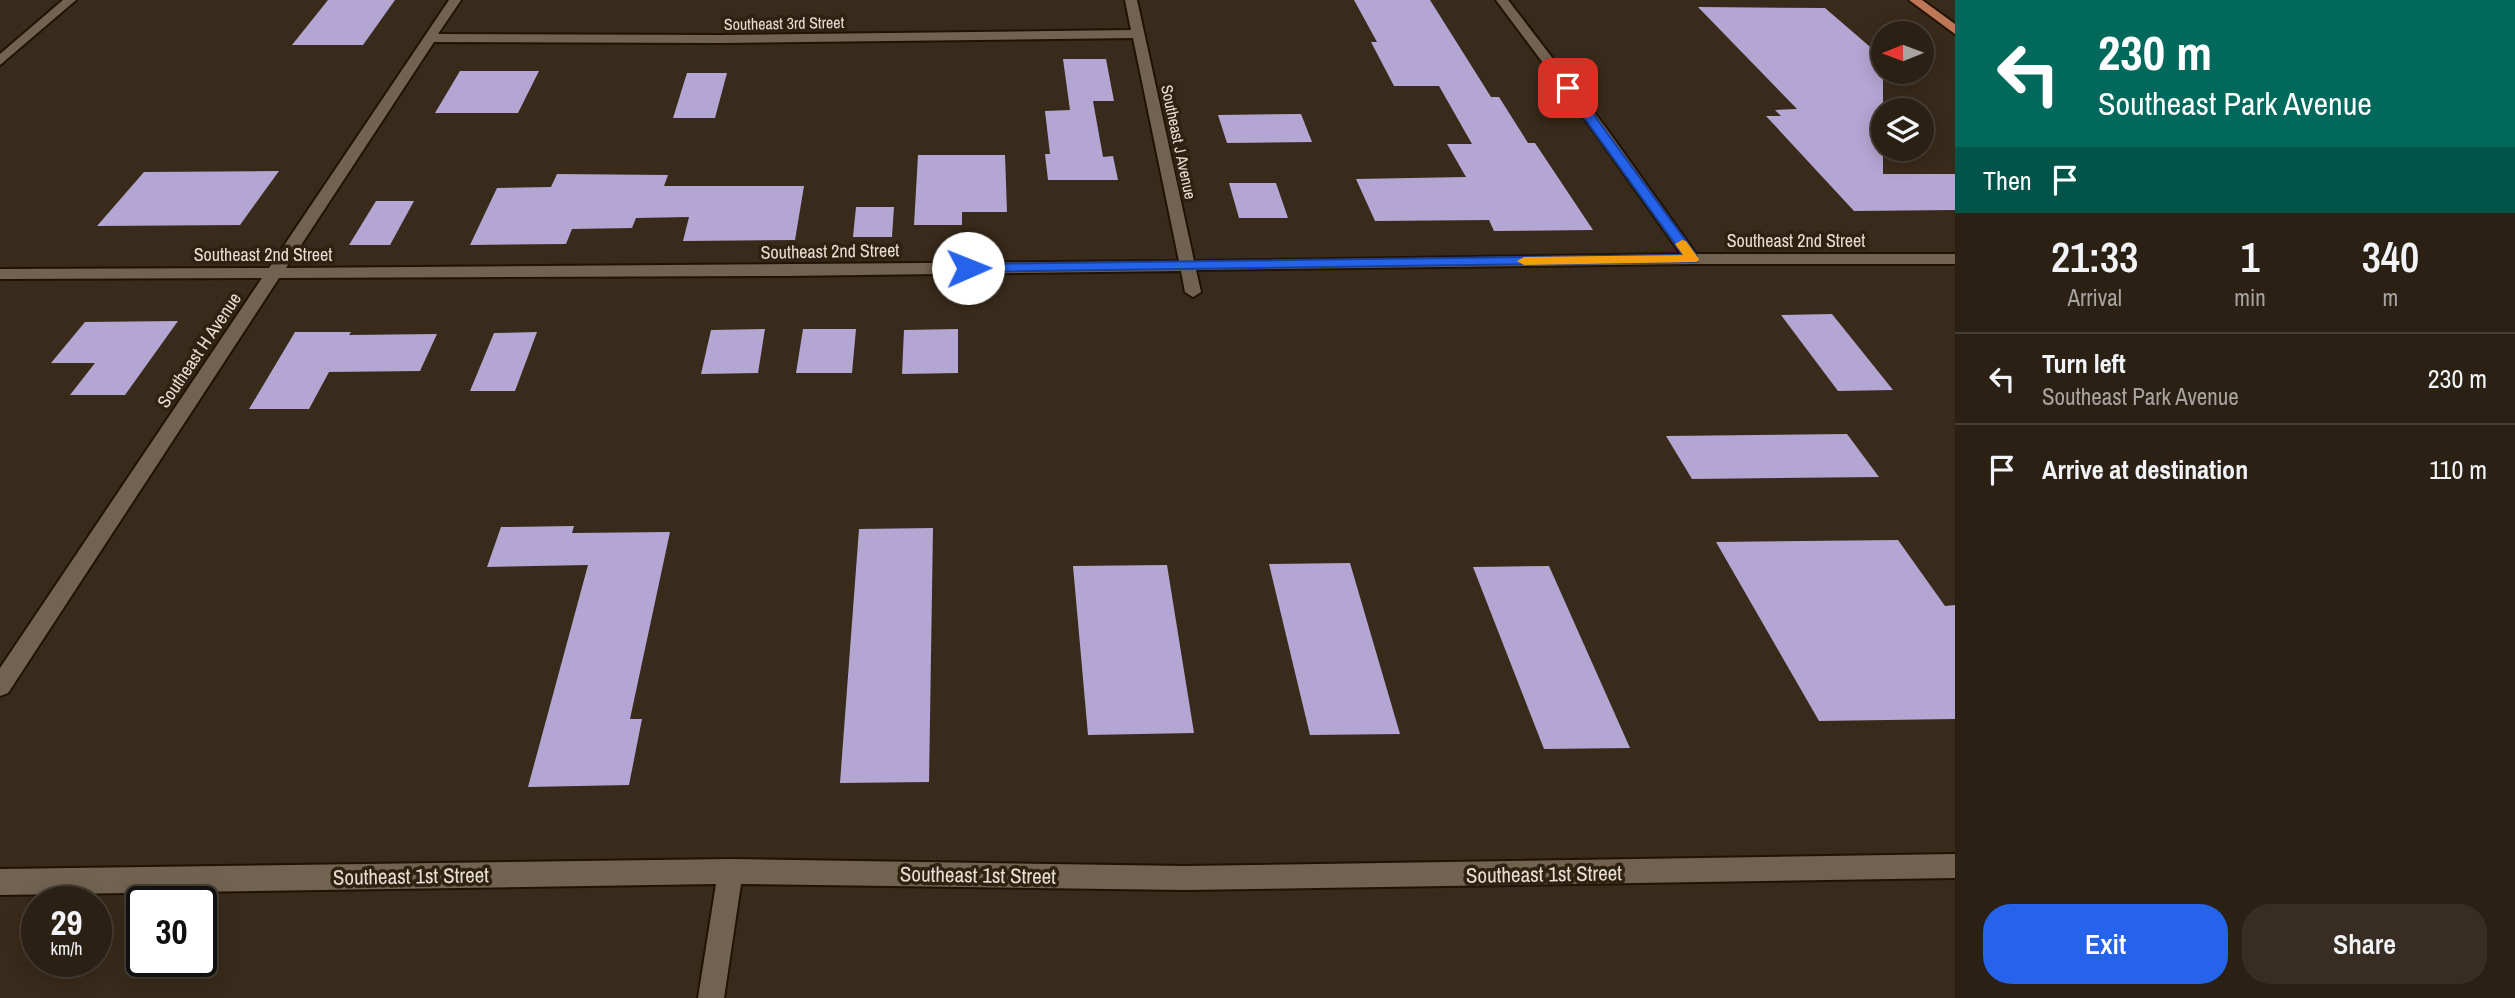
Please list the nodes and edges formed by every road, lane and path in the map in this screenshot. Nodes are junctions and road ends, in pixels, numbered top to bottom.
1 (70, 0) edge
2 (455, 0) edge
3 (1131, 0) edge
4 (1502, 0) edge
5 (1915, 0) edge
6 (1955, 30) edge
7 (1139, 34) junction
8 (430, 38) junction
9 (0, 61) edge
10 (1692, 259) junction
11 (1955, 259) edge
12 (1187, 265) junction
13 (275, 273) junction
14 (0, 274) edge
15 (1193, 292) dead end
16 (0, 686) edge
17 (1955, 866) edge
18 (730, 871) junction
19 (0, 882) edge
20 (711, 998) edge

1 - 9 street
2 - 8 street, Southeast H Avenue
3 - 7 street, Southeast J Avenue
4 - 10 street
5 - 6 main road
7 - 8 street, Southeast 3rd Street
7 - 12 street, Southeast J Avenue
8 - 13 street, Southeast H Avenue
10 - 11 street, Southeast 2nd Street
10 - 12 street, Southeast 2nd Street
12 - 13 street, Southeast 2nd Street
12 - 15 street, Southeast J Avenue
13 - 14 street, Southeast 2nd Street
13 - 16 street, Southeast H Avenue
17 - 18 street, Southeast 1st Street
18 - 19 street, Southeast 1st Street
18 - 20 street

